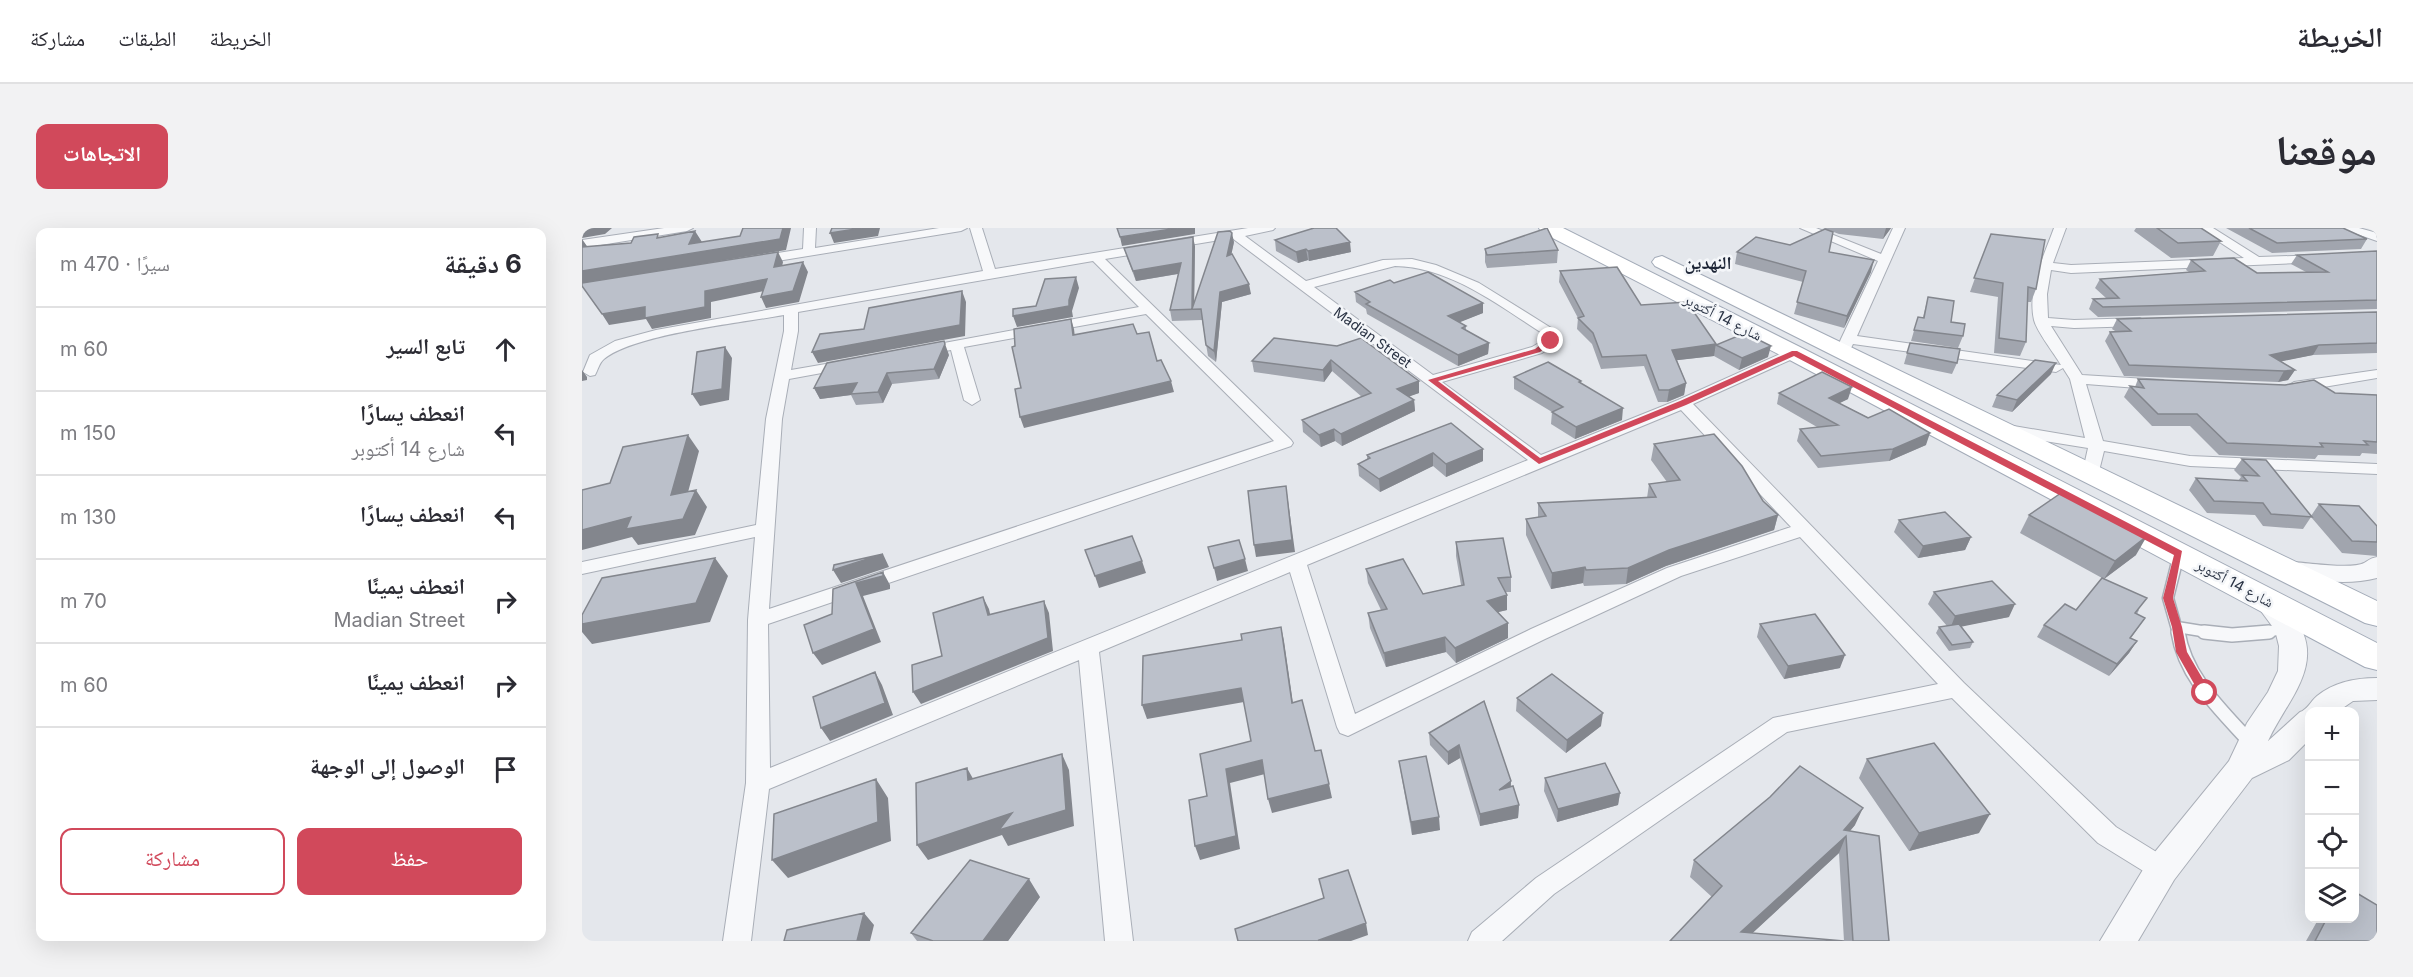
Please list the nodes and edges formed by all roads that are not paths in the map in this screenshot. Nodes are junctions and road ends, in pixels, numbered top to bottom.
1 (687, 228) edge
2 (810, 228) edge
3 (961, 228) edge
4 (976, 228) edge
5 (1269, 228) edge
6 (1548, 228) edge
7 (1595, 228) edge
8 (1806, 228) edge
9 (1899, 228) edge
10 (2060, 228) edge
11 (2204, 228) edge
12 (2346, 228) edge
13 (1235, 234) junction
14 (2377, 237) edge
15 (582, 244) edge
16 (809, 252) junction
17 (1095, 256) junction
18 (2329, 257) edge
19 (1883, 259) junction
20 (2258, 262) junction
21 (741, 263) edge
22 (2046, 266) junction
23 (990, 274) junction
24 (1302, 286) junction
25 (1149, 309) junction
26 (792, 311) junction
27 (2041, 321) junction
28 (2156, 322) edge
29 (956, 344) junction
30 (1845, 345) junction
31 (909, 353) edge
32 (1794, 353) junction
33 (863, 362) edge
34 (590, 372) dead end
35 (2377, 374) edge
36 (2074, 375) junction
37 (781, 376) junction
38 (1432, 380) junction
39 (2179, 386) edge
40 (2278, 390) edge
41 (972, 400) dead end
42 (1683, 403) junction
43 (1997, 428) junction
44 (2096, 447) junction
45 (1539, 461) junction
46 (2377, 469) edge
47 (2091, 475) junction
48 (767, 529) junction
49 (1802, 530) junction
50 (2179, 554) junction
51 (1296, 561) junction
52 (2377, 565) edge
53 (582, 568) edge
54 (2283, 569) junction
55 (2265, 599) junction
56 (2377, 615) edge
57 (758, 620) junction
58 (2177, 627) junction
59 (2288, 628) junction
60 (1088, 646) junction
61 (2377, 658) edge
62 (1956, 689) junction
63 (2377, 689) edge
64 (2322, 707) edge
65 (2305, 725) edge
66 (2247, 757) junction
67 (758, 783) junction
68 (2162, 869) junction
69 (737, 941) edge
70 (1119, 941) edge
71 (1482, 941) edge
72 (2118, 941) edge

1 - 15 street
2 - 16 street
3 - 16 street
4 - 23 street
5 - 13 street
6 - 32 main road, شارع 14 أكتوبر
7 - 30 main road, شارع 14 أكتوبر
8 - 19 street
9 - 19 street
10 - 22 street
11 - 20 street
12 - 14 street
13 - 17 street
13 - 24 street, Madian Street
16 - 21 street
17 - 23 street
17 - 25 street
18 - 20 street
19 - 30 street
20 - 22 street
22 - 27 street
23 - 26 street
24 - 38 street, Madian Street
24 - 38 street
25 - 29 street
25 - 57 street
26 - 34 street
26 - 37 street
27 - 28 street
27 - 36 street
29 - 31 street
29 - 41 street
30 - 36 street
30 - 43 main road, شارع 14 أكتوبر
32 - 42 street
32 - 50 main road, شارع 14 أكتوبر
33 - 37 street
35 - 40 street
36 - 39 street
36 - 44 street
37 - 48 street
38 - 45 street, Madian Street
42 - 45 street
42 - 49 street
43 - 44 street
43 - 47 main road, شارع 14 أكتوبر
44 - 46 street
44 - 47 street
45 - 51 street
47 - 54 main road, شارع 14 أكتوبر
48 - 53 street
48 - 57 street
49 - 51 street
49 - 62 street
50 - 55 main road, شارع 14 أكتوبر
50 - 58 lane
51 - 60 street
52 - 54 street
54 - 56 main road, شارع 14 أكتوبر
55 - 59 street
55 - 61 main road, شارع 14 أكتوبر
57 - 67 street
58 - 59 lane
58 - 66 lane
59 - 66 street
60 - 67 street
60 - 70 street
62 - 68 street
62 - 71 street
63 - 64 street
65 - 66 street
66 - 68 street
67 - 69 street
68 - 72 street

